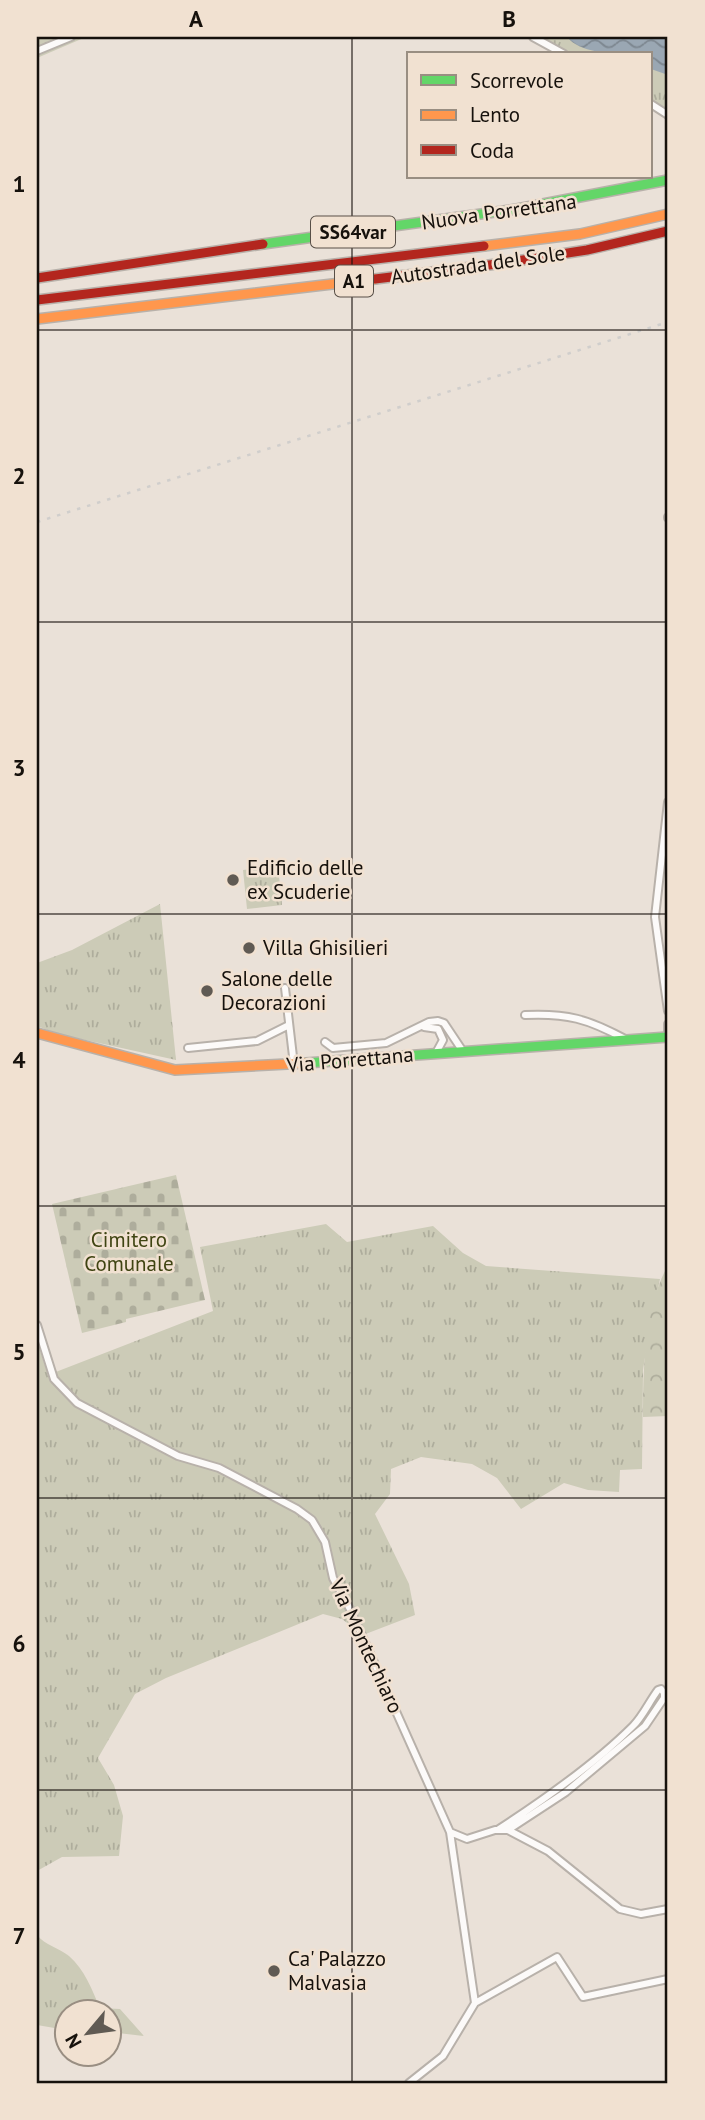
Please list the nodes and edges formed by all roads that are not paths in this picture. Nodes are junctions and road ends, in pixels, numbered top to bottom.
1 (71, 37) edge
2 (533, 37) edge
3 (37, 51) edge
4 (560, 52) edge
5 (652, 105) edge
6 (668, 115) edge
7 (668, 180) edge
8 (668, 214) edge
9 (668, 231) edge
10 (37, 278) edge
11 (37, 300) edge
12 (37, 319) edge
13 (668, 802) edge
14 (285, 988) dead end
15 (668, 1011) edge
16 (525, 1015) dead end
17 (668, 1024) edge
18 (289, 1025) junction
19 (415, 1028) junction
20 (37, 1033) edge
21 (668, 1037) edge
22 (443, 1040) junction
23 (626, 1040) junction
24 (325, 1042) dead end
25 (188, 1048) dead end
26 (463, 1051) junction
27 (447, 1052) junction
28 (436, 1053) junction
29 (294, 1065) junction
30 (37, 1325) edge
31 (497, 1830) junction
32 (508, 1830) junction
33 (450, 1832) junction
34 (668, 1909) edge
35 (668, 1979) edge
36 (475, 2003) junction
37 (409, 2083) edge

1 - 3 street
2 - 4 street
5 - 6 street
7 - 10 main road, Nuova Porrettana / SS64var
8 - 11 main road, Autostrada del Sole / A1
9 - 12 main road, Autostrada del Sole / A1
13 - 15 street
14 - 18 street
16 - 23 street
17 - 21 street
18 - 25 street
18 - 29 street
19 - 22 street
19 - 24 street
19 - 26 street
20 - 29 main road, Via Porrettana
21 - 23 main road, Via Porrettana
22 - 27 street
22 - 28 street
23 - 26 main road, Via Porrettana
26 - 27 main road, Via Porrettana
27 - 28 main road, Via Porrettana
28 - 29 main road, Via Porrettana
30 - 33 street, Via Montechiaro
31 - 32 street
31 - 32 street
31 - 33 street
32 - 34 street
33 - 36 street, Via Montechiaro
35 - 36 street
36 - 37 street

